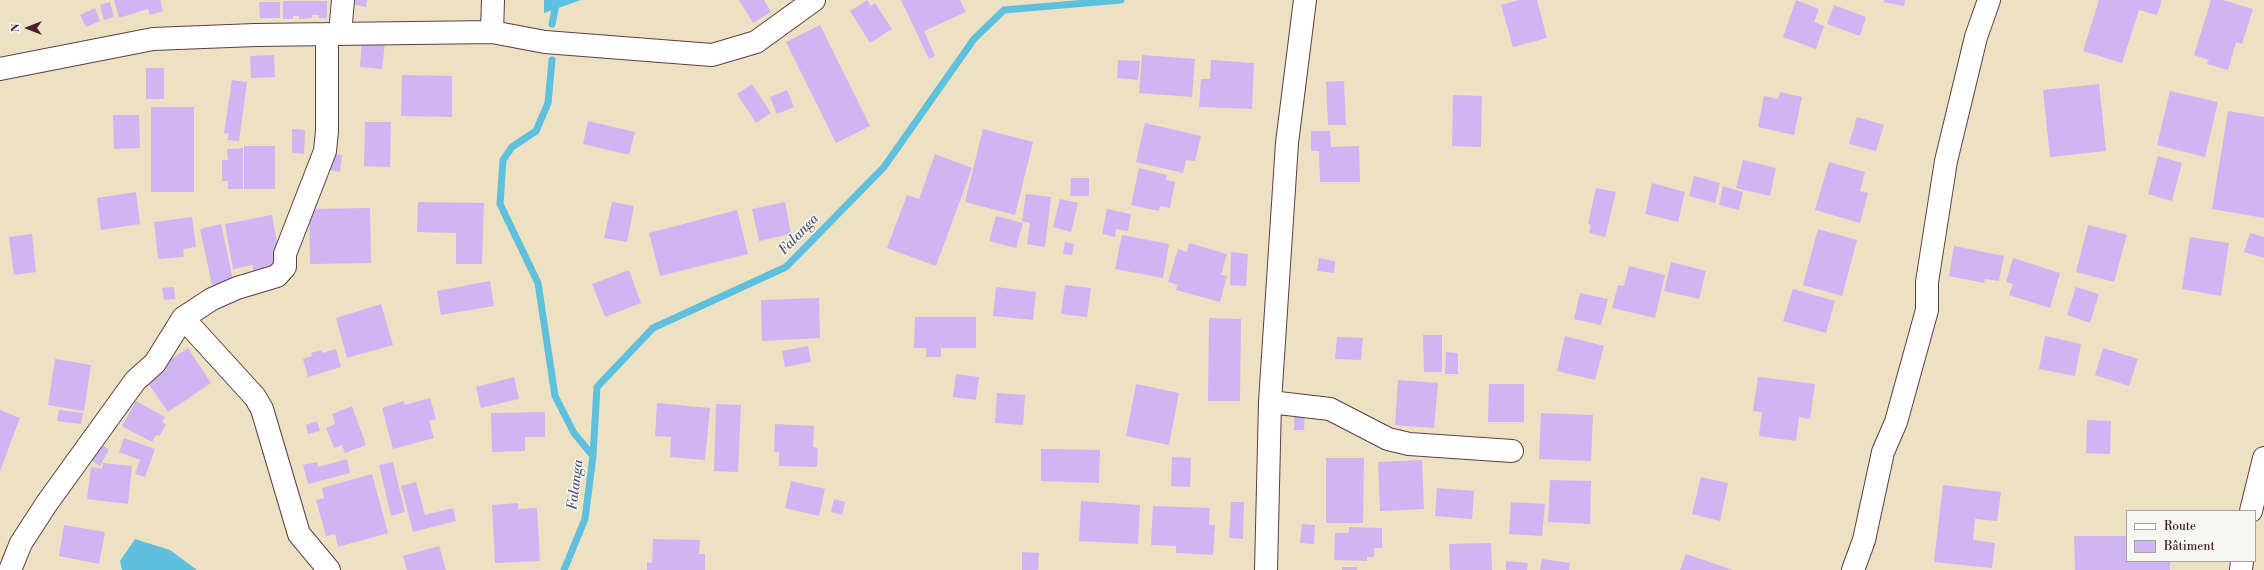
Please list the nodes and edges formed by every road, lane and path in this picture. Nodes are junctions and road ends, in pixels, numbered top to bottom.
1 (343, 0) edge
2 (493, 0) edge
3 (814, 0) edge
4 (1990, 0) edge
5 (1305, 2) edge
6 (492, 32) junction
7 (333, 34) junction
8 (1, 62) edge
9 (183, 318) junction
10 (1270, 402) junction
11 (1512, 451) dead end
12 (2264, 458) edge
13 (2251, 510) edge
14 (10, 570) edge
15 (329, 570) edge
16 (1266, 570) edge
17 (1853, 570) edge

1 - 7 street
2 - 6 street
3 - 6 street
4 - 17 street
5 - 10 street
6 - 7 street
7 - 8 street
7 - 9 street
9 - 14 street
9 - 15 street
10 - 11 street
10 - 16 street
12 - 13 street

